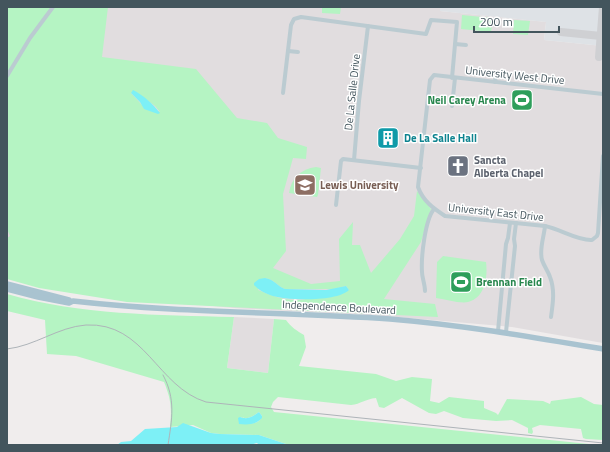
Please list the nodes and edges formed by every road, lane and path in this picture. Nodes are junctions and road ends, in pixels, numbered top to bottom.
1 (53, 7) edge
2 (368, 26) junction
3 (455, 44) junction
4 (466, 45) dead end
5 (288, 51) junction
6 (298, 52) dead end
7 (496, 73) dead end
8 (7, 76) edge
9 (453, 78) junction
10 (495, 82) junction
11 (283, 93) dead end
12 (601, 93) edge
13 (452, 106) dead end
14 (603, 156) edge
15 (354, 160) junction
16 (421, 168) junction
17 (336, 204) dead end
18 (434, 209) junction
19 (510, 223) junction
20 (516, 223) junction
21 (545, 226) junction
22 (7, 284) edge
23 (7, 289) edge
24 (425, 291) dead end
25 (73, 301) junction
26 (500, 312) junction
27 (508, 313) junction
28 (551, 317) dead end
29 (498, 331) junction
30 (506, 332) junction
31 (603, 349) edge

1 - 8 street
2 - 3 street
2 - 5 street
2 - 15 street, De La Salle Drive
3 - 4 street
3 - 9 street
5 - 6 street
5 - 11 street
7 - 10 street
9 - 10 street, University West Drive
9 - 13 street
9 - 16 street, University West Drive
10 - 12 street, University West Drive
14 - 21 street, University East Drive
15 - 16 street
15 - 17 street
16 - 18 street, University East Drive
18 - 19 street, University East Drive
18 - 24 street
19 - 20 street, University East Drive
19 - 26 street
20 - 21 street, University East Drive
20 - 27 street
21 - 28 street
22 - 25 main road, Independence Boulevard
23 - 25 main road, Independence Boulevard
25 - 29 main road, Independence Boulevard
26 - 27 street
26 - 29 street
27 - 30 street
29 - 30 main road, Independence Boulevard
30 - 31 main road, Independence Boulevard

